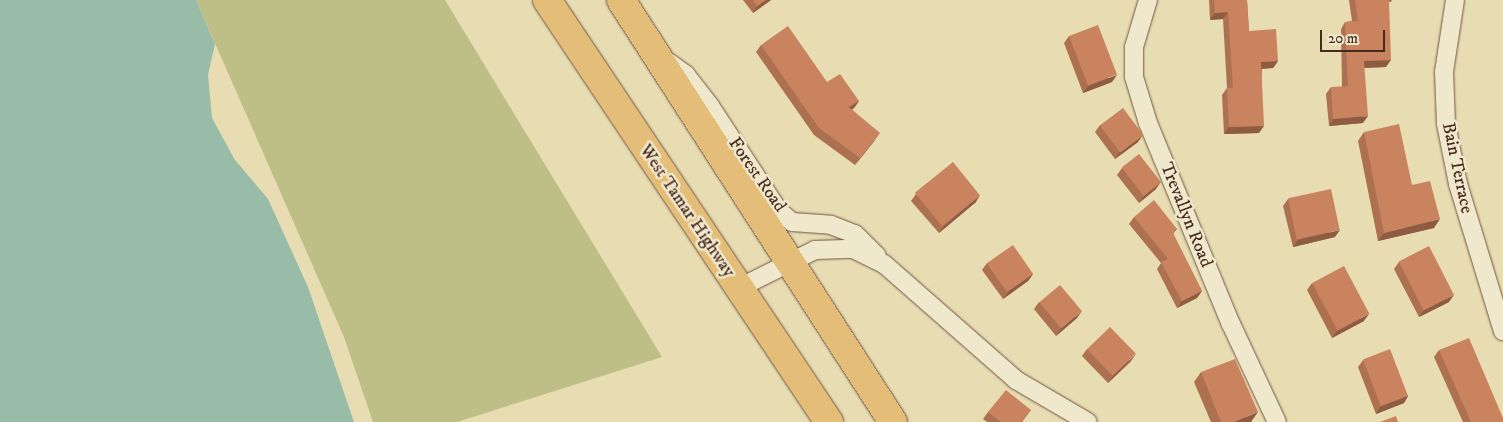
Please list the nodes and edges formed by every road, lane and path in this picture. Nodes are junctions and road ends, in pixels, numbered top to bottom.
1 (547, 0) edge
2 (621, 0) edge
3 (1148, 0) edge
4 (1455, 0) edge
5 (653, 50) junction
6 (788, 262) junction
7 (884, 264) junction
8 (739, 288) junction
9 (1503, 331) edge
10 (829, 422) edge
11 (893, 422) edge
12 (1088, 422) edge
13 (1277, 422) edge

1 - 8 highway, West Tamar Highway
2 - 5 highway
3 - 13 street, Trevallyn Road
4 - 9 street, Bain Terrace
5 - 6 highway
5 - 7 street, Forest Road
6 - 7 street, Forest Road
6 - 8 street, Forest Road
6 - 11 highway
7 - 12 street, Forest Road
8 - 10 highway, West Tamar Highway

